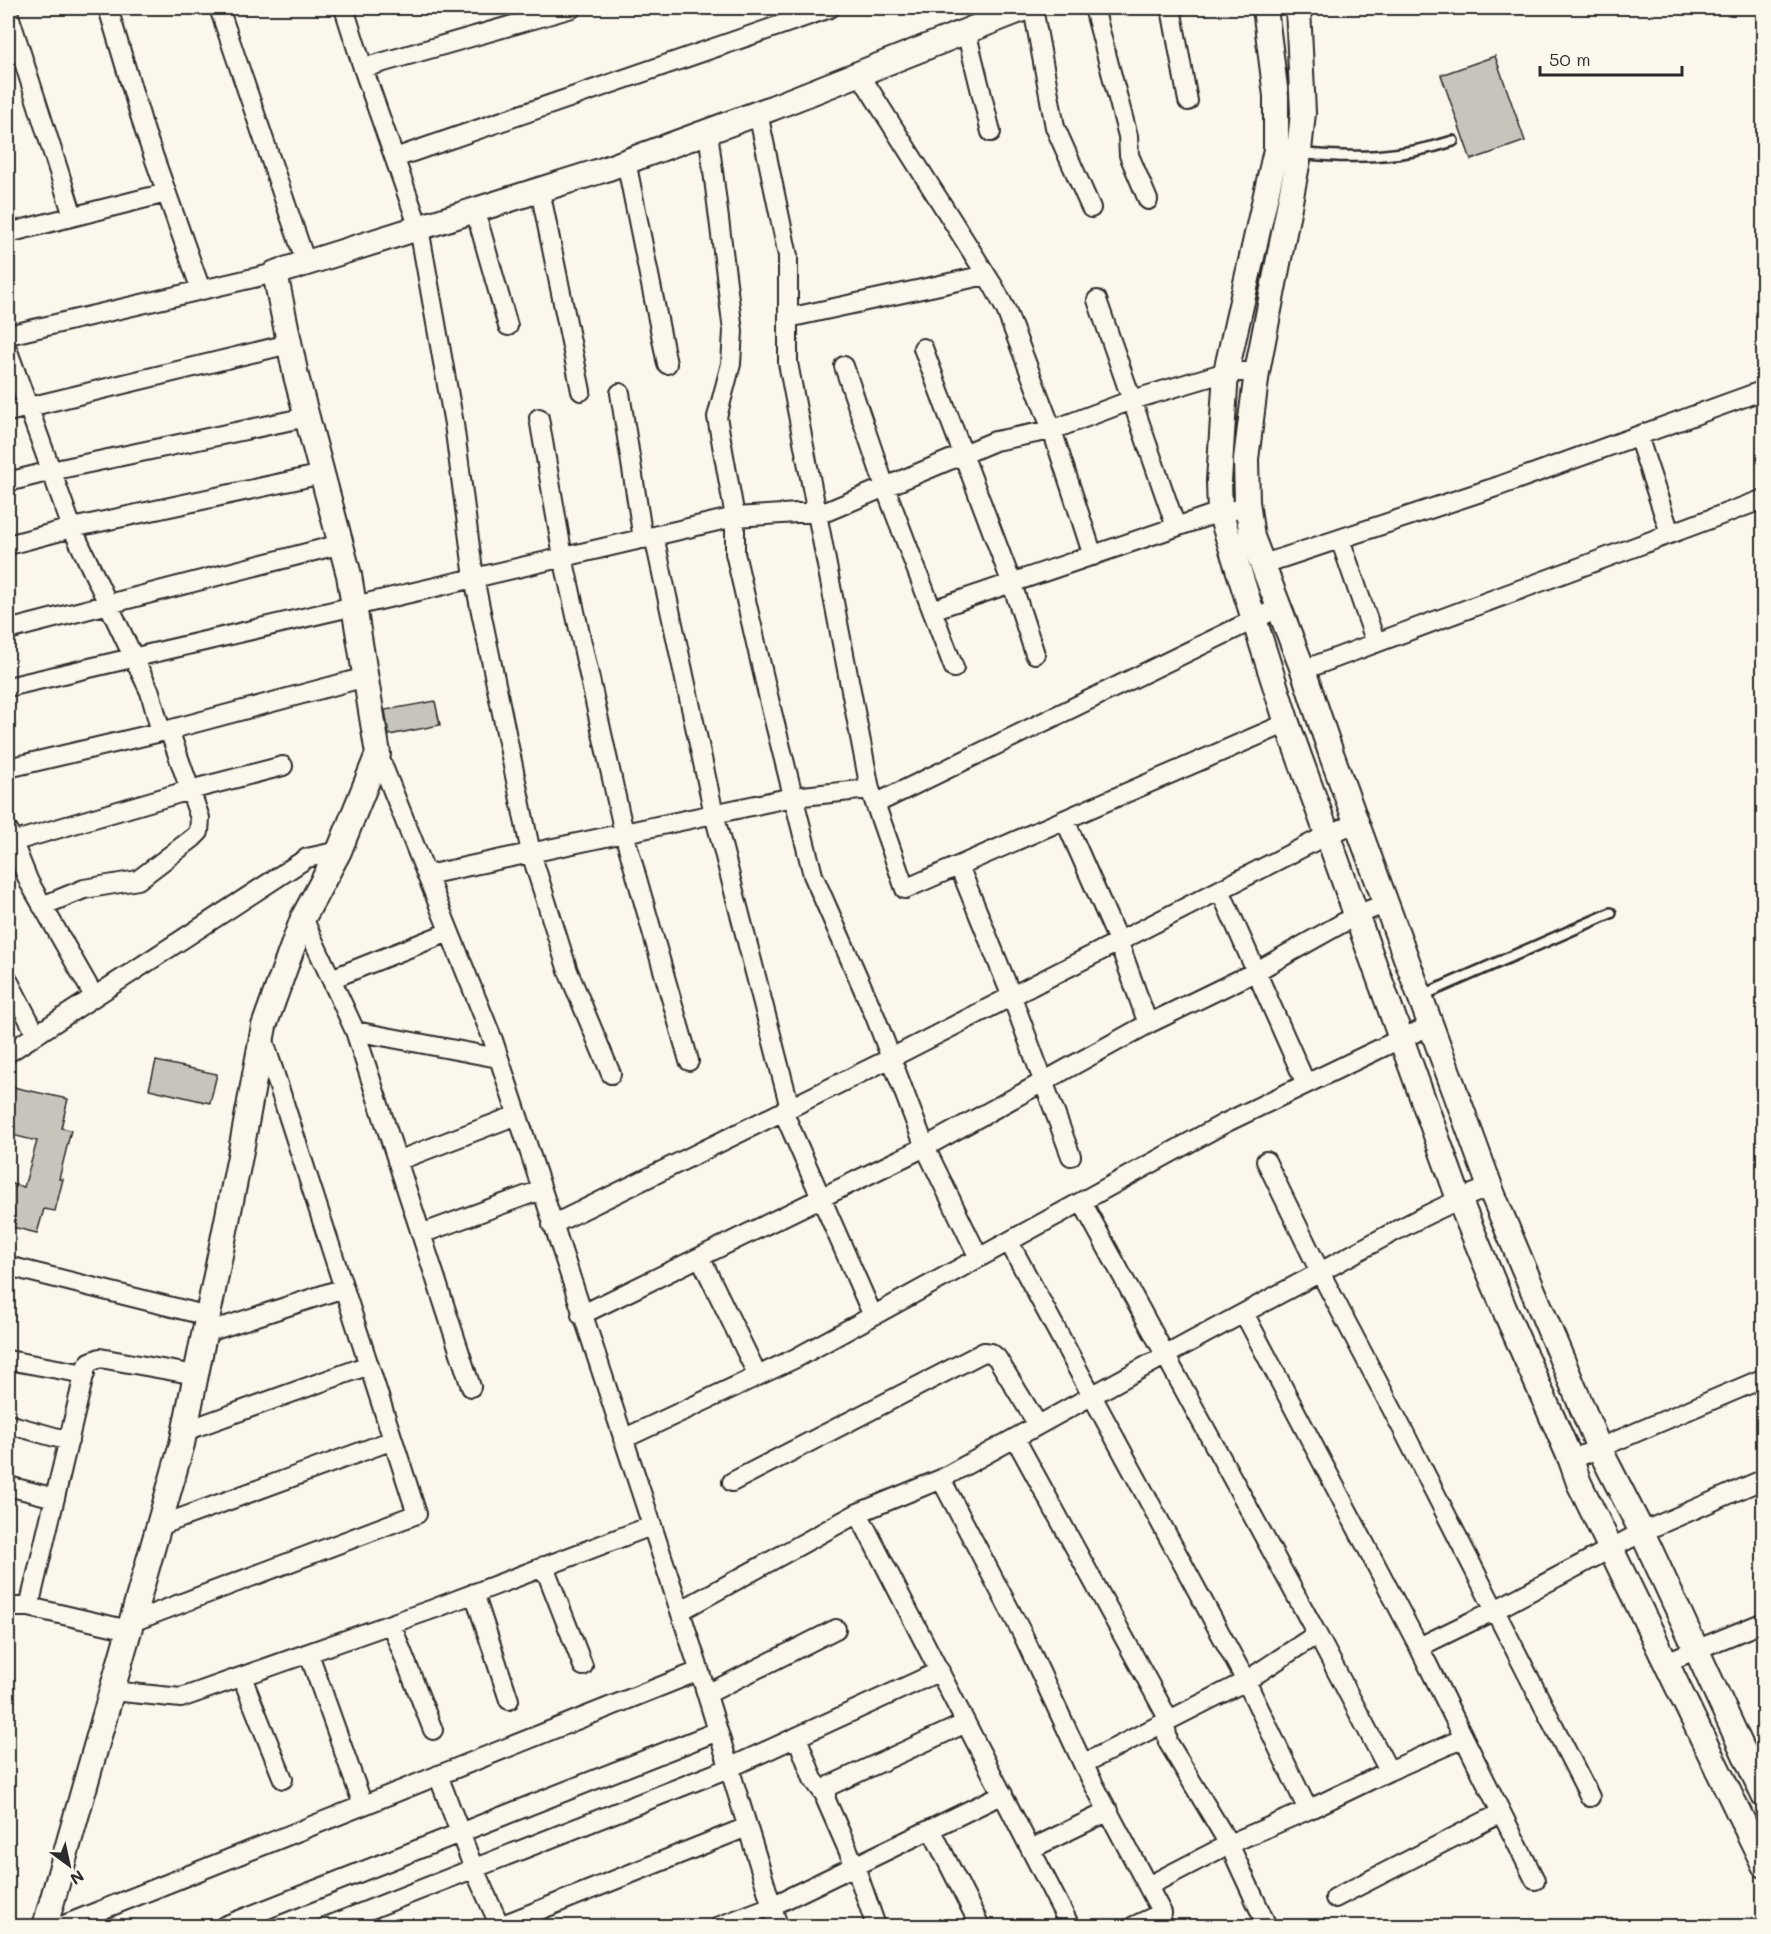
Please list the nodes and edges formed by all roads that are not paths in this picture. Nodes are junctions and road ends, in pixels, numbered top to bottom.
1 (108, 8) edge
2 (219, 8) edge
3 (344, 8) edge
4 (572, 8) edge
5 (830, 8) edge
6 (1025, 8) edge
7 (1033, 8) edge
8 (1094, 8) edge
9 (1171, 8) edge
10 (1265, 8) edge
11 (1298, 8) edge
12 (8, 12) edge
13 (966, 31) junction
14 (363, 68) junction
15 (860, 73) junction
16 (1188, 101) dead end
17 (758, 113) junction
18 (708, 131) junction
19 (991, 132) dead end
20 (1452, 141) dead end
21 (1287, 152) junction
22 (395, 158) junction
23 (626, 161) junction
24 (540, 190) junction
25 (166, 193) junction
26 (1148, 200) dead end
27 (1091, 208) dead end
28 (475, 210) junction
29 (73, 216) junction
30 (419, 228) junction
31 (8, 233) edge
32 (306, 263) junction
33 (275, 273) junction
34 (986, 275) junction
35 (201, 290) junction
36 (1097, 300) dead end
37 (788, 318) junction
38 (508, 326) dead end
39 (8, 335) edge
40 (290, 344) junction
41 (923, 348) dead end
42 (8, 351) edge
43 (667, 364) dead end
44 (844, 366) dead end
45 (1226, 372) junction
46 (1257, 372) junction
47 (1764, 390) edge
48 (581, 391) dead end
49 (620, 393) dead end
50 (1132, 400) junction
51 (28, 407) junction
52 (8, 412) edge
53 (307, 417) junction
54 (539, 418) dead end
55 (1052, 430) junction
56 (1638, 436) junction
57 (963, 454) junction
58 (51, 471) junction
59 (323, 474) junction
60 (8, 482) edge
61 (885, 487) junction
62 (1764, 499) edge
63 (1248, 508) junction
64 (817, 512) junction
65 (1220, 512) junction
66 (735, 518) junction
67 (1176, 527) junction
68 (72, 528) junction
69 (1670, 533) junction
70 (648, 538) junction
71 (1340, 539) junction
72 (341, 544) junction
73 (8, 545) edge
74 (1093, 556) junction
75 (563, 557) junction
76 (1264, 564) junction
77 (474, 578) junction
78 (1012, 584) junction
79 (108, 604) junction
80 (355, 606) junction
81 (1278, 608) junction
82 (932, 610) junction
83 (1254, 618) junction
84 (8, 630) edge
85 (1376, 643) junction
86 (1035, 654) dead end
87 (133, 658) junction
88 (954, 668) dead end
89 (1303, 670) junction
90 (366, 677) junction
91 (8, 687) edge
92 (1287, 723) junction
93 (165, 731) junction
94 (1325, 738) junction
95 (1296, 749) junction
96 (378, 754) junction
97 (283, 766) dead end
98 (8, 768) edge
99 (190, 790) junction
100 (793, 797) junction
101 (872, 797) junction
102 (714, 814) junction
103 (1065, 820) junction
104 (1356, 823) junction
105 (624, 833) junction
106 (1327, 835) junction
107 (9, 836) edge
108 (339, 850) junction
109 (531, 853) junction
110 (959, 866) junction
111 (427, 875) junction
112 (1220, 890) junction
113 (1386, 903) junction
114 (42, 906) junction
115 (1611, 913) dead end
116 (1355, 916) junction
117 (303, 918) junction
118 (449, 932) junction
119 (1119, 943) junction
120 (1255, 972) junction
121 (331, 979) junction
122 (8, 980) edge
123 (94, 996) junction
124 (1012, 997) junction
125 (1420, 997) junction
126 (1148, 1024) junction
127 (1431, 1026) junction
128 (355, 1031) junction
129 (36, 1034) junction
130 (262, 1036) junction
131 (1402, 1038) junction
132 (8, 1053) edge
133 (498, 1058) junction
134 (891, 1058) junction
135 (689, 1061) dead end
136 (611, 1074) dead end
137 (1044, 1081) junction
138 (1306, 1084) junction
139 (786, 1110) junction
140 (517, 1115) junction
141 (925, 1147) junction
142 (1071, 1156) dead end
143 (397, 1161) junction
144 (1266, 1161) dead end
145 (1490, 1187) junction
146 (541, 1191) junction
147 (820, 1198) junction
148 (1459, 1198) junction
149 (1082, 1202) junction
150 (552, 1225) junction
151 (421, 1234) junction
152 (1009, 1242) junction
153 (700, 1257) junction
154 (979, 1258) junction
155 (8, 1266) edge
156 (1320, 1272) junction
157 (1530, 1283) junction
158 (344, 1288) junction
159 (1499, 1297) junction
160 (1244, 1313) junction
161 (581, 1315) junction
162 (873, 1316) junction
163 (206, 1325) junction
164 (1165, 1355) junction
165 (8, 1360) edge
166 (369, 1365) junction
167 (85, 1374) junction
168 (196, 1375) junction
169 (758, 1376) junction
170 (1764, 1378) edge
171 (471, 1387) dead end
172 (1093, 1395) junction
173 (8, 1424) edge
174 (1038, 1425) junction
175 (185, 1431) junction
176 (1016, 1438) junction
177 (622, 1439) junction
178 (393, 1440) junction
179 (69, 1441) junction
180 (1599, 1448) junction
181 (1571, 1460) junction
182 (941, 1479) junction
183 (1764, 1479) edge
184 (732, 1482) dead end
185 (8, 1486) edge
186 (55, 1498) junction
187 (858, 1513) junction
188 (159, 1526) junction
189 (651, 1526) junction
190 (1642, 1532) junction
191 (1609, 1550) junction
192 (544, 1566) junction
193 (474, 1593) junction
194 (8, 1607) edge
195 (29, 1607) junction
196 (1495, 1610) junction
197 (680, 1611) junction
198 (1764, 1622) edge
199 (391, 1624) junction
200 (130, 1626) junction
201 (836, 1629) dead end
202 (1317, 1634) junction
203 (1419, 1647) junction
204 (1695, 1650) junction
205 (309, 1654) junction
206 (1666, 1662) junction
207 (583, 1666) dead end
208 (699, 1671) junction
209 (940, 1671) junction
210 (242, 1677) junction
211 (1246, 1682) junction
212 (112, 1691) junction
213 (707, 1694) junction
214 (509, 1700) dead end
215 (1167, 1721) junction
216 (966, 1723) junction
217 (433, 1730) dead end
218 (718, 1731) junction
219 (797, 1737) junction
220 (1464, 1738) junction
221 (1083, 1764) junction
222 (729, 1768) junction
223 (1389, 1771) junction
224 (438, 1775) junction
225 (284, 1779) dead end
226 (1003, 1794) junction
227 (825, 1795) junction
228 (1764, 1796) edge
229 (1590, 1797) dead end
230 (363, 1805) junction
231 (1308, 1810) junction
232 (1109, 1811) junction
233 (1501, 1813) junction
234 (747, 1827) junction
235 (931, 1829) junction
236 (460, 1833) junction
237 (1229, 1844) junction
238 (1031, 1849) junction
239 (1764, 1865) edge
240 (855, 1866) junction
241 (474, 1869) junction
242 (1535, 1880) dead end
243 (1148, 1886) junction
244 (1335, 1898) dead end
245 (772, 1906) junction
246 (1165, 1920) edge
247 (58, 1926) edge
248 (224, 1926) edge
249 (328, 1926) edge
250 (500, 1926) edge
251 (720, 1926) edge
252 (778, 1926) edge
253 (876, 1926) edge
254 (980, 1926) edge
255 (1070, 1926) edge
256 (1134, 1926) edge
257 (1267, 1926) edge

1 - 25 street
2 - 32 street
3 - 14 street
4 - 14 street
5 - 22 street
6 - 13 main road
7 - 27 street
8 - 26 street
9 - 16 street
10 - 21 main road
11 - 21 main road
12 - 29 street
13 - 15 main road
13 - 19 street
14 - 22 street
15 - 17 main road
15 - 34 street
17 - 18 main road
17 - 37 street
18 - 23 main road
18 - 66 street
20 - 21 lane
21 - 45 main road
21 - 46 main road
22 - 30 street
23 - 24 main road
23 - 43 street
24 - 28 main road
24 - 48 street
25 - 29 street
25 - 35 street
28 - 30 main road
28 - 38 street
29 - 31 street
30 - 32 main road
30 - 77 street
32 - 33 main road
33 - 35 street
33 - 40 main road
34 - 37 street
34 - 55 street
35 - 39 street
36 - 50 street
37 - 64 street
40 - 51 street
40 - 53 main road
41 - 57 street
42 - 51 street
44 - 61 street
45 - 46 street
45 - 50 street
45 - 65 main road
46 - 63 main road
47 - 56 street
49 - 70 street
50 - 55 street
50 - 67 street
51 - 52 street
51 - 58 street
53 - 58 street
53 - 59 main road
54 - 75 street
55 - 57 street
55 - 74 street
56 - 69 street
56 - 71 street
57 - 61 street
57 - 78 street
58 - 60 street
58 - 68 street
59 - 68 street
59 - 72 main road
61 - 64 street
61 - 82 street
62 - 69 street
63 - 65 street
63 - 76 main road
64 - 66 street
64 - 101 street
65 - 67 street
65 - 83 main road
66 - 70 street
66 - 100 street
67 - 74 street
68 - 73 street
68 - 79 street
69 - 85 street
70 - 75 street
70 - 102 street
71 - 76 street
71 - 85 street
72 - 79 street
72 - 80 main road
74 - 78 street
75 - 77 street
75 - 105 street
76 - 81 main road
77 - 80 street
77 - 109 street
78 - 82 street
78 - 86 street
79 - 84 street
79 - 87 street
80 - 87 street
80 - 90 main road
81 - 83 street
81 - 89 main road
82 - 88 street
83 - 92 main road
83 - 101 street
85 - 89 street
87 - 91 street
87 - 93 street
89 - 94 main road
90 - 93 street
90 - 96 main road
92 - 95 main road
92 - 103 street
93 - 98 street
93 - 99 street
94 - 95 main road
94 - 104 main road
95 - 106 main road
96 - 108 main road
96 - 111 street
97 - 99 street
99 - 107 street
99 - 114 street
100 - 101 street
100 - 102 street
100 - 134 street
101 - 110 street
102 - 105 street
102 - 139 street
103 - 110 street
103 - 119 street
104 - 106 street
104 - 113 main road
105 - 109 street
105 - 135 street
106 - 112 street
106 - 116 main road
107 - 114 street
108 - 117 main road
108 - 123 street
109 - 111 street
109 - 136 street
110 - 124 street
111 - 118 street
112 - 119 street
112 - 120 street
113 - 116 street
113 - 125 main road
114 - 123 street
115 - 125 lane
116 - 120 street
116 - 131 main road
117 - 121 street
117 - 130 main road
118 - 121 street
118 - 133 street
119 - 124 street
119 - 126 street
120 - 126 street
120 - 138 street
121 - 128 street
122 - 129 street
123 - 129 street
124 - 134 street
124 - 137 street
125 - 127 main road
126 - 137 street
127 - 131 street
127 - 145 main road
128 - 133 street
128 - 143 street
129 - 132 street
130 - 158 street
130 - 163 main road
131 - 138 street
131 - 148 main road
133 - 140 street
134 - 139 street
134 - 141 street
137 - 141 street
137 - 142 street
138 - 149 street
139 - 147 street
139 - 150 street
140 - 143 street
140 - 146 street
141 - 147 street
141 - 154 street
143 - 151 street
144 - 156 street
145 - 148 street
145 - 157 main road
146 - 150 street
146 - 151 street
147 - 153 street
147 - 162 street
148 - 156 street
148 - 159 main road
149 - 152 street
149 - 164 street
150 - 161 street
151 - 171 street
152 - 154 street
152 - 172 street
153 - 161 street
153 - 169 street
154 - 162 street
155 - 163 street
156 - 160 street
156 - 196 street
157 - 159 main road
157 - 180 main road
158 - 163 street
158 - 166 street
159 - 181 main road
160 - 164 street
160 - 203 street
161 - 177 street
162 - 169 street
163 - 168 main road
164 - 172 street
164 - 202 street
165 - 167 street
166 - 175 street
166 - 178 street
167 - 168 street
167 - 179 street
168 - 175 main road
169 - 177 street
170 - 180 street
172 - 174 street
172 - 211 street
173 - 179 street
174 - 176 street
174 - 184 street
175 - 188 main road
176 - 182 street
176 - 215 street
177 - 189 street
178 - 188 street
178 - 200 street
179 - 186 street
180 - 181 street
180 - 190 main road
181 - 191 main road
182 - 187 street
182 - 221 street
183 - 190 street
185 - 186 street
186 - 195 street
187 - 197 street
187 - 209 street
188 - 200 main road
189 - 192 street
189 - 197 street
190 - 191 street
190 - 204 main road
191 - 196 street
191 - 206 main road
192 - 193 street
192 - 207 street
193 - 199 street
193 - 214 street
194 - 195 street
195 - 200 street
196 - 203 street
196 - 229 street
197 - 208 street
198 - 204 street
199 - 205 street
199 - 217 street
200 - 212 main road
201 - 213 street
202 - 211 street
202 - 223 street
203 - 220 street
204 - 206 street
204 - 228 main road
205 - 210 street
205 - 230 street
206 - 239 main road
208 - 213 street
208 - 224 street
209 - 216 street
209 - 219 street
210 - 212 street
210 - 225 street
211 - 215 street
211 - 231 street
212 - 247 main road
213 - 218 street
215 - 221 street
215 - 237 street
216 - 226 street
216 - 227 street
218 - 222 street
218 - 236 street
219 - 222 street
219 - 227 street
220 - 223 street
220 - 233 street
221 - 232 street
222 - 234 street
222 - 241 street
223 - 231 street
224 - 230 street
224 - 236 street
226 - 235 street
226 - 238 street
227 - 240 street
230 - 247 street
231 - 237 street
232 - 238 street
232 - 243 street
233 - 242 street
233 - 244 street
234 - 245 street
234 - 250 street
235 - 240 street
235 - 254 street
236 - 241 street
236 - 248 street
237 - 243 street
237 - 257 street
238 - 255 street
240 - 245 street
240 - 253 street
241 - 249 street
241 - 250 street
243 - 246 street
245 - 251 street
245 - 252 street
246 - 256 street

